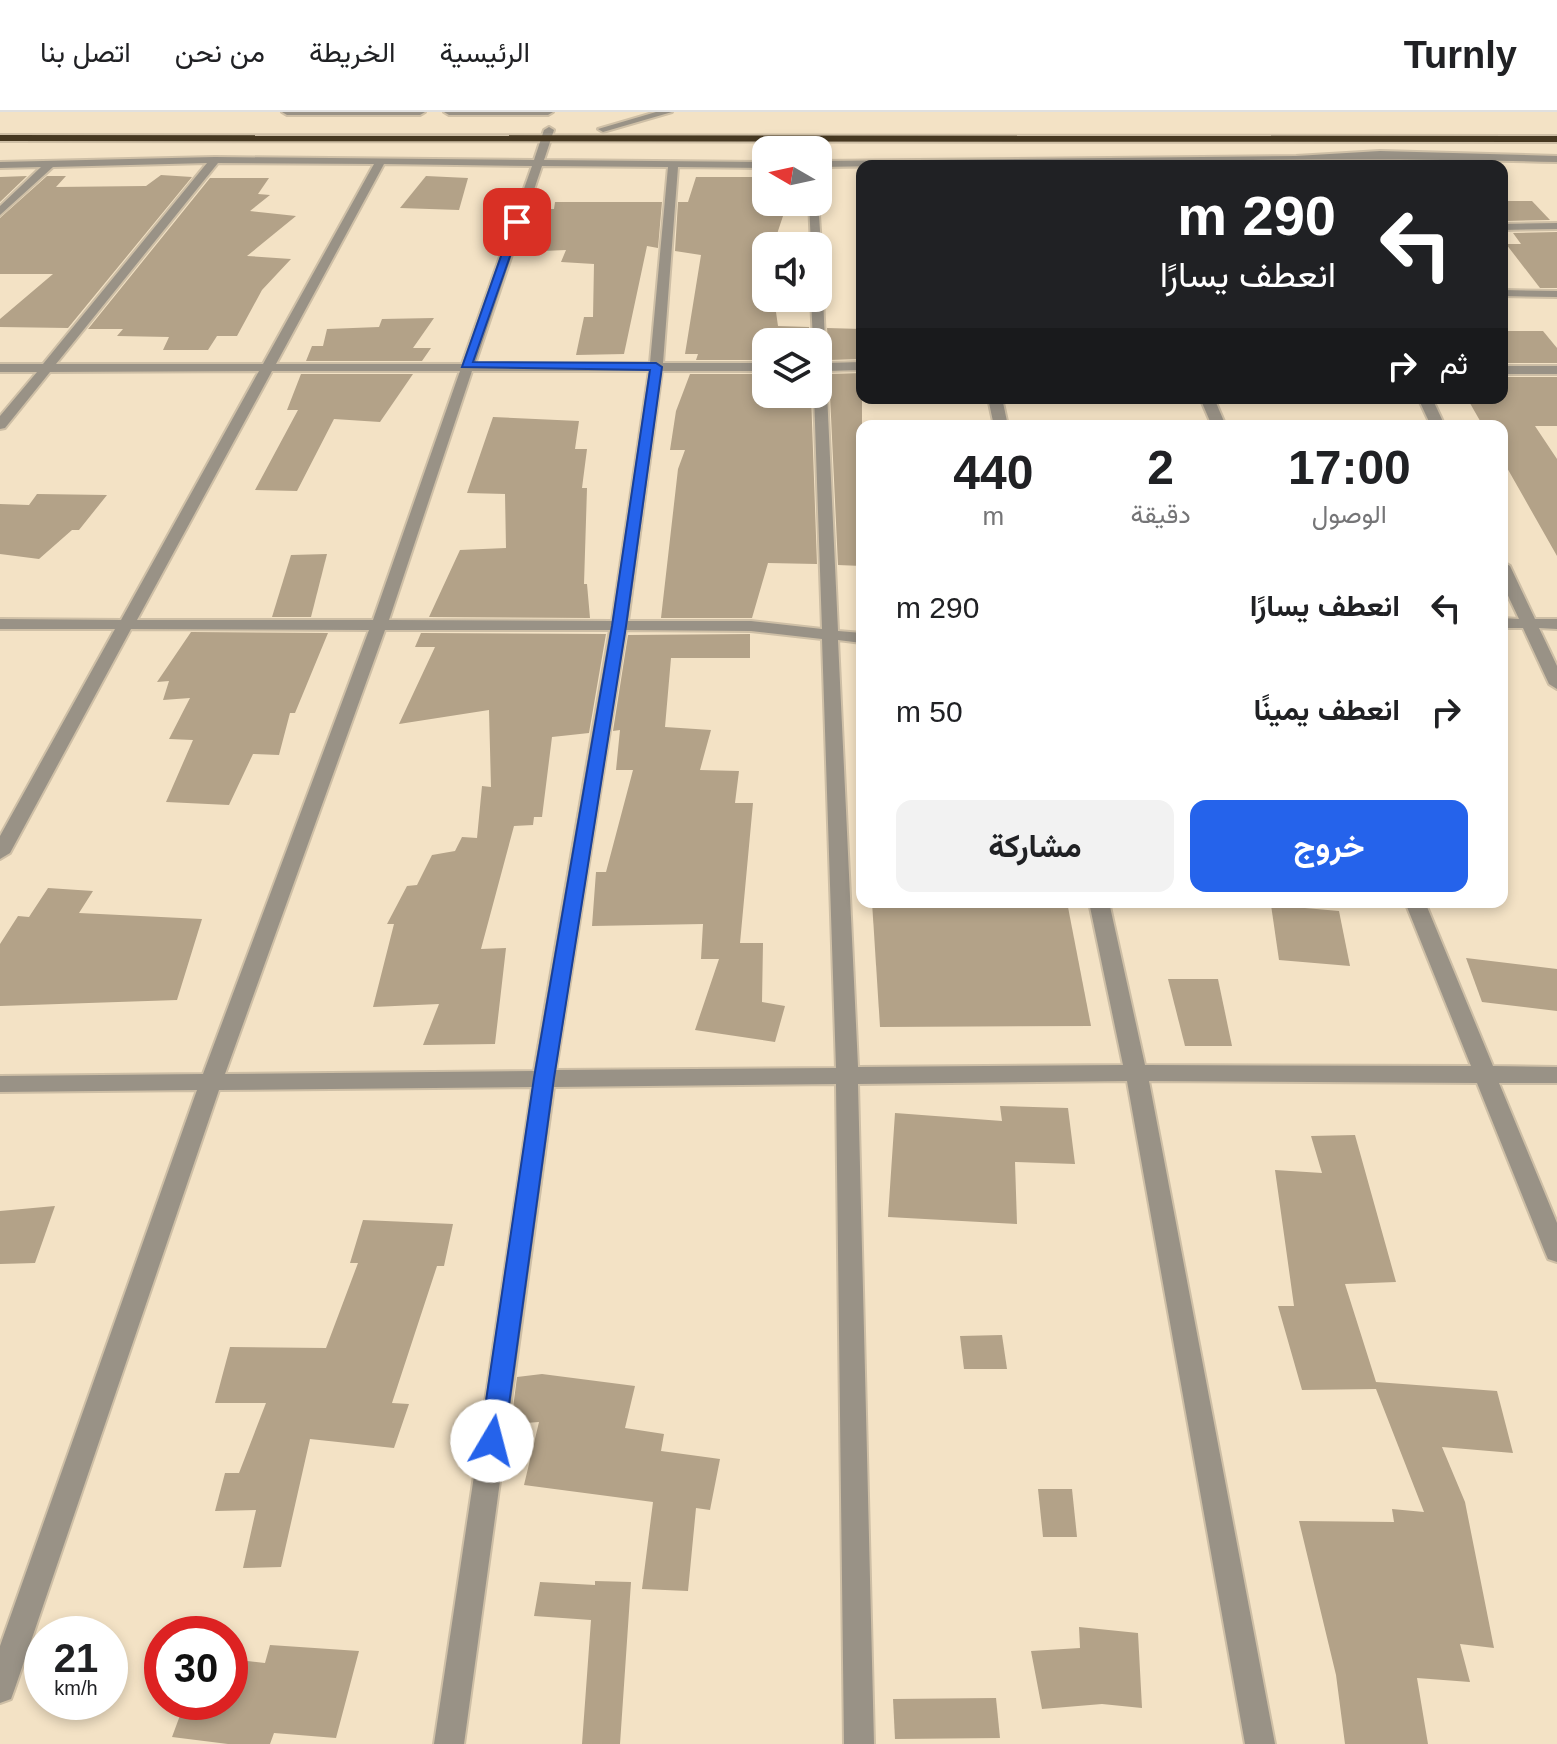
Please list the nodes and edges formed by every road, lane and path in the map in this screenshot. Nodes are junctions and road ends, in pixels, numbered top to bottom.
1 (287, 112) edge
2 (420, 112) edge
3 (449, 112) edge
4 (548, 112) edge
5 (667, 112) edge
6 (360, 115) edge
7 (603, 129) junction
8 (0, 130) edge
9 (1557, 131) edge
10 (548, 134) junction
11 (0, 138) edge
12 (1534, 139) junction
13 (1557, 139) edge
14 (215, 160) junction
15 (1259, 160) edge
16 (1555, 162) edge
17 (380, 163) junction
18 (50, 164) junction
19 (832, 164) edge
20 (856, 164) edge
21 (0, 165) edge
22 (538, 165) junction
23 (673, 165) junction
24 (752, 165) edge
25 (0, 212) edge
26 (1557, 226) edge
27 (1508, 227) edge
28 (1508, 293) edge
29 (1557, 294) edge
30 (466, 365) junction
31 (856, 366) edge
32 (656, 367) junction
33 (752, 367) edge
34 (832, 367) edge
35 (0, 368) edge
36 (44, 369) junction
37 (267, 369) junction
38 (1508, 370) edge
39 (1557, 370) edge
40 (821, 408) edge
41 (0, 425) edge
42 (1508, 579) edge
43 (124, 623) junction
44 (1508, 623) edge
45 (1528, 623) junction
46 (0, 624) edge
47 (1557, 624) edge
48 (379, 625) junction
49 (619, 626) junction
50 (829, 632) junction
51 (856, 637) edge
52 (1557, 684) edge
53 (0, 853) edge
54 (1100, 908) edge
55 (1417, 908) edge
56 (1136, 1073) junction
57 (1557, 1075) edge
58 (1484, 1076) junction
59 (544, 1078) junction
60 (847, 1078) junction
61 (211, 1082) junction
62 (0, 1084) edge
63 (1557, 1252) edge
64 (0, 1688) edge
65 (449, 1744) edge
66 (859, 1744) edge
67 (1260, 1744) edge

1 - 6 street
2 - 6 street
3 - 4 street
5 - 7 street
7 - 9 highway
7 - 10 highway
8 - 10 highway
10 - 11 highway
10 - 12 highway
10 - 22 street
12 - 13 highway
12 - 16 street
14 - 17 street
14 - 18 street
14 - 36 street
15 - 16 street
17 - 22 street
17 - 37 street
18 - 21 street
18 - 25 street
19 - 20 street
22 - 23 street
22 - 30 street
23 - 24 street
23 - 32 street
26 - 27 street
28 - 29 street
30 - 32 street
30 - 37 street
30 - 48 street
31 - 34 street
32 - 33 street
32 - 49 street
35 - 36 street
36 - 37 street
36 - 41 street
37 - 43 street
38 - 39 street
40 - 50 street
42 - 45 street
43 - 46 street
43 - 48 street
43 - 53 street
44 - 45 street
45 - 47 street
45 - 52 street
48 - 49 street
48 - 61 street
49 - 50 street
49 - 59 street
50 - 51 street
50 - 60 street
54 - 56 street
55 - 58 street
56 - 58 street
56 - 60 street
56 - 67 street
57 - 58 street
58 - 63 street
59 - 60 street
59 - 61 street
59 - 65 street
60 - 66 street
61 - 62 street
61 - 64 street

